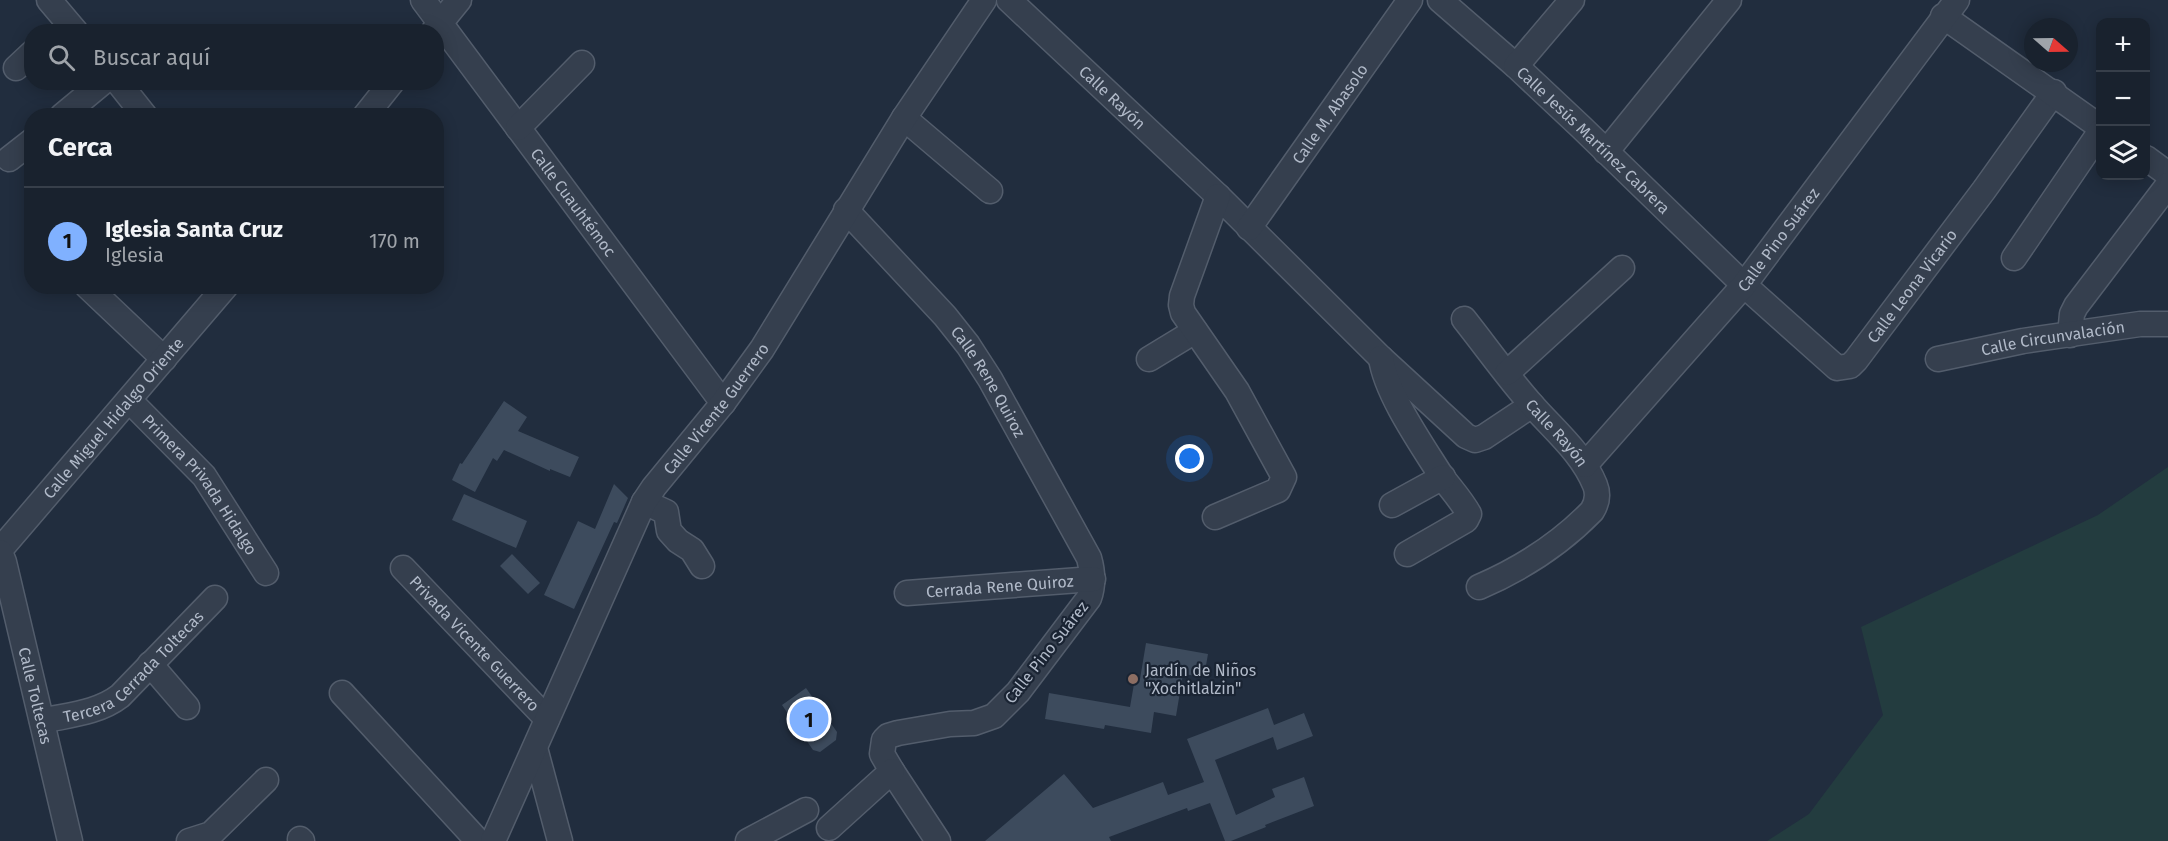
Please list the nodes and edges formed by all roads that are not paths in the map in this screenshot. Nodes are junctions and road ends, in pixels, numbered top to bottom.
1 (49, 0) edge
2 (423, 0) edge
3 (459, 0) edge
4 (984, 0) edge
5 (1009, 0) edge
6 (1410, 0) edge
7 (1440, 0) edge
8 (1572, 0) edge
9 (1729, 0) edge
10 (1950, 8) edge
11 (63, 24) edge
12 (435, 24) edge
13 (439, 24) edge
14 (444, 37) edge
15 (582, 63) dead end
16 (1516, 66) junction
17 (93, 90) edge
18 (125, 90) edge
19 (386, 90) edge
20 (2054, 92) junction
21 (71, 108) edge
22 (139, 108) edge
23 (371, 108) edge
24 (904, 118) junction
25 (2099, 126) edge
26 (518, 128) junction
27 (2096, 138) edge
28 (24, 147) edge
29 (1606, 152) junction
30 (9, 159) dead end
31 (2150, 161) edge
32 (2168, 174) edge
33 (2168, 185) edge
34 (990, 191) dead end
35 (1218, 196) junction
36 (846, 210) junction
37 (1249, 228) junction
38 (2014, 258) dead end
39 (1622, 268) dead end
40 (1744, 285) junction
41 (95, 294) edge
42 (219, 294) edge
43 (1464, 319) dead end
44 (2168, 324) edge
45 (1195, 331) junction
46 (2070, 335) junction
47 (1381, 358) junction
48 (164, 359) junction
49 (1149, 359) dead end
50 (1938, 359) dead end
51 (1507, 373) junction
52 (129, 400) junction
53 (723, 403) junction
54 (1532, 405) junction
55 (1585, 465) junction
56 (1443, 477) junction
57 (644, 502) junction
58 (1392, 505) dead end
59 (1215, 517) dead end
60 (0, 551) edge
61 (1407, 554) dead end
62 (702, 566) dead end
63 (403, 568) dead end
64 (266, 573) dead end
65 (1093, 579) junction
66 (1479, 587) dead end
67 (907, 593) dead end
68 (215, 598) dead end
69 (150, 664) junction
70 (342, 693) dead end
71 (187, 707) dead end
72 (547, 719) junction
73 (42, 721) junction
74 (535, 748) junction
75 (891, 771) junction
76 (266, 780) dead end
77 (806, 810) dead end
78 (829, 828) dead end
79 (70, 841) edge
80 (189, 841) edge
81 (478, 841) edge
82 (493, 841) edge
83 (560, 841) edge
84 (748, 841) edge
85 (938, 841) edge

1 - 11 street
2 - 12 street, Calle Cuauhtémoc
3 - 13 street
4 - 24 street, Calle Vicente Guerrero
5 - 35 street, Calle Rayón
6 - 37 street, Calle M. Abasolo
7 - 16 street, Calle Jesús Martínez Cabrera
8 - 16 street
9 - 29 street
10 - 20 street
10 - 40 street, Calle Pino Suárez
14 - 26 street, Calle Cuauhtémoc
15 - 26 street
16 - 29 street, Calle Jesús Martínez Cabrera
17 - 21 street
18 - 22 street
19 - 23 street
20 - 25 street
20 - 40 street, Calle Leona Vicario
24 - 34 street
24 - 36 street, Calle Vicente Guerrero
26 - 53 street, Calle Cuauhtémoc
27 - 38 street
28 - 30 street
29 - 40 street, Calle Jesús Martínez Cabrera
31 - 32 street
33 - 46 street
35 - 37 street, Calle Rayón
35 - 45 street
36 - 53 street, Calle Vicente Guerrero
36 - 65 street, Calle Rene Quiroz
37 - 47 street, Calle Rayón
39 - 51 street
40 - 55 street, Calle Pino Suárez
41 - 48 street
42 - 48 street, Calle Miguel Hidalgo Oriente
43 - 51 street
44 - 46 street, Calle Circunvalación
45 - 49 street
45 - 59 street
46 - 50 street, Calle Circunvalación
47 - 54 street, Calle Rayón
47 - 56 street
48 - 52 street, Calle Miguel Hidalgo Oriente
51 - 54 street
52 - 60 street, Calle Miguel Hidalgo Oriente
52 - 64 street, Primera Privada Hidalgo
53 - 57 street, Calle Vicente Guerrero
54 - 55 street, Calle Rayón
55 - 66 street, Calle Rayón
56 - 58 street
56 - 61 street
57 - 62 street
57 - 72 street, Calle Vicente Guerrero
60 - 73 street, Calle Toltecas
63 - 72 street, Privada Vicente Guerrero
65 - 67 street, Cerrada Rene Quiroz
65 - 75 street, Calle Pino Suárez
68 - 69 street, Tercera Cerrada Toltecas
69 - 71 street
69 - 73 street, Tercera Cerrada Toltecas
70 - 81 street
72 - 74 street, Calle Vicente Guerrero
73 - 79 street, Calle Toltecas
74 - 82 street, Calle Vicente Guerrero
74 - 83 street
75 - 78 street
75 - 85 street
76 - 80 street
77 - 84 street

